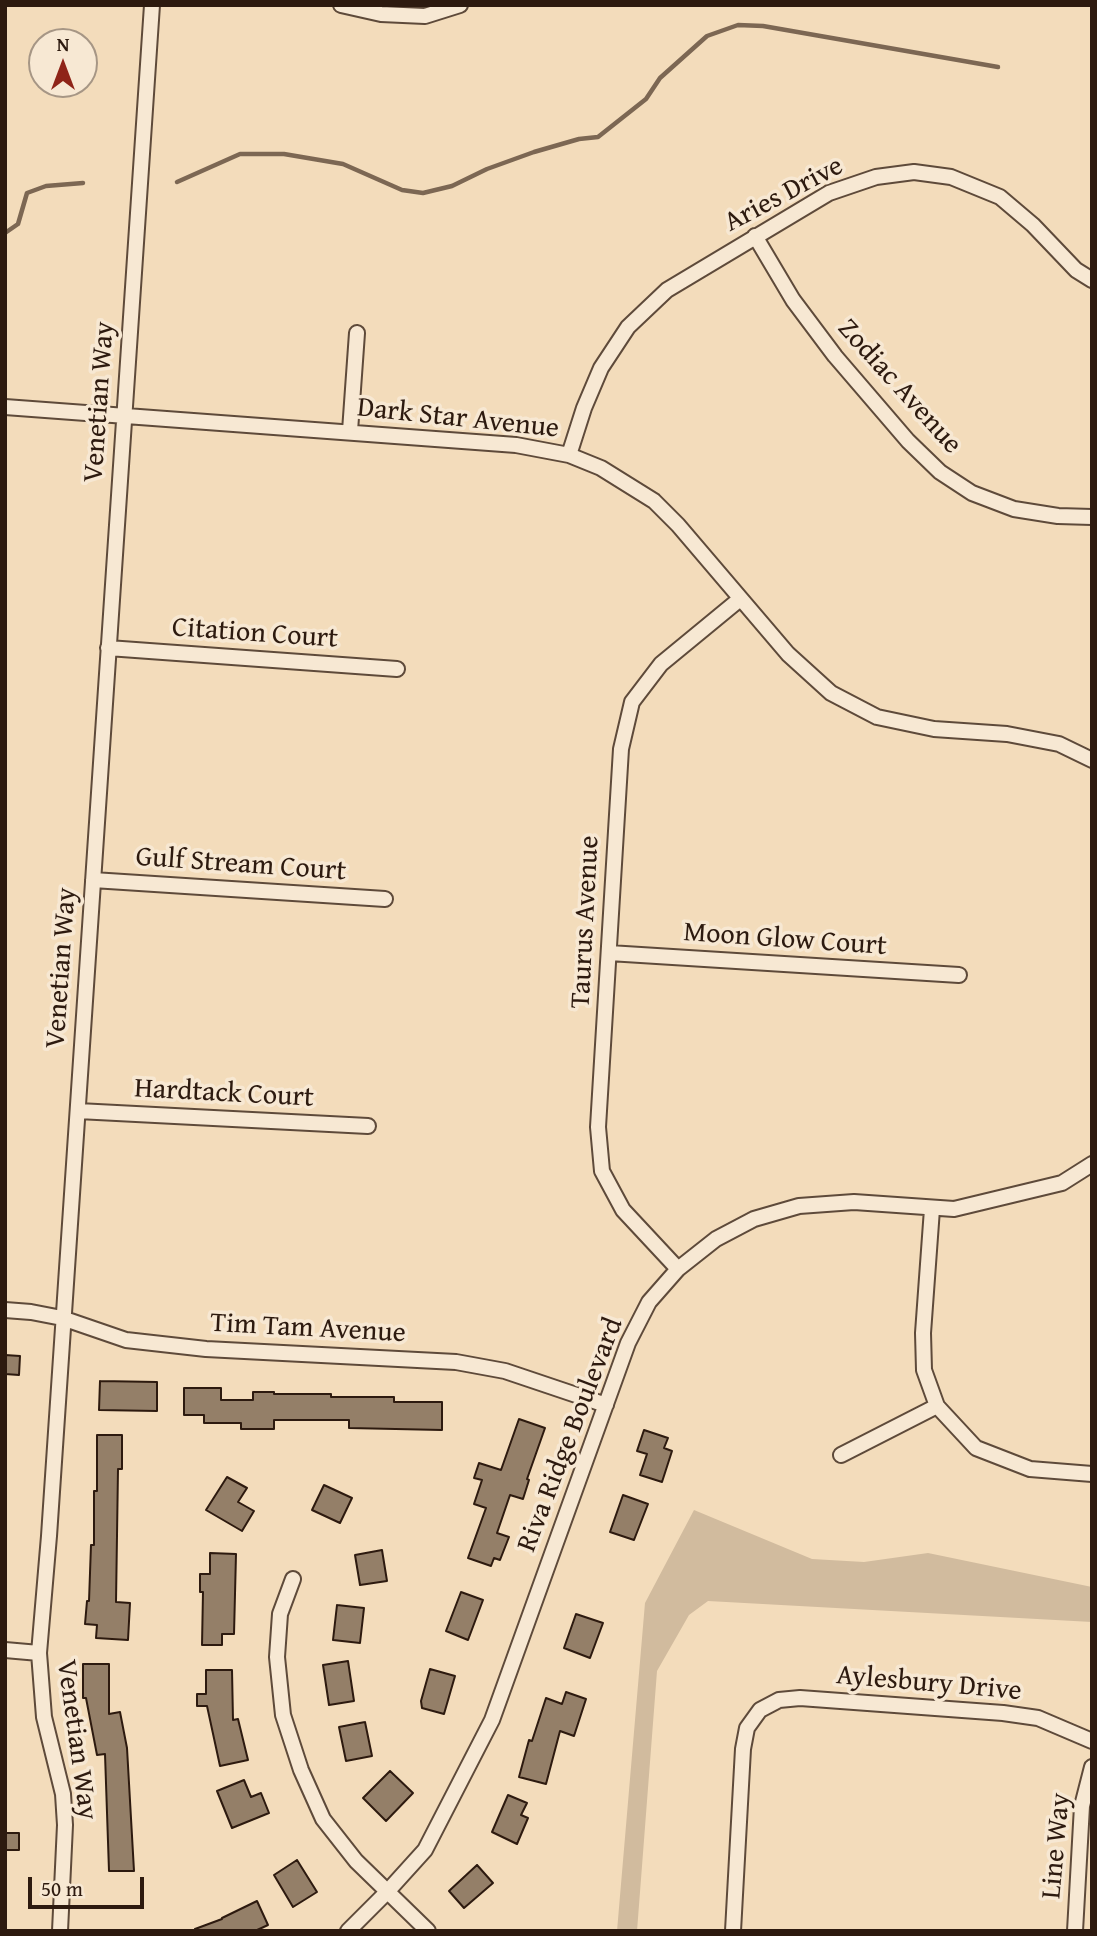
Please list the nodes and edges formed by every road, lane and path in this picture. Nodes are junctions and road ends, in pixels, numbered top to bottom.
1 (152, 5) edge
2 (341, 5) edge
3 (460, 5) edge
4 (381, 10) edge
5 (755, 236) junction
6 (1092, 281) edge
7 (356, 333) dead end
8 (5, 407) edge
9 (123, 416) junction
10 (350, 431) junction
11 (569, 455) junction
12 (1092, 517) edge
13 (740, 599) junction
14 (108, 648) junction
15 (397, 669) dead end
16 (1092, 760) edge
17 (93, 880) junction
18 (385, 899) dead end
19 (609, 953) junction
20 (958, 975) dead end
21 (78, 1111) junction
22 (368, 1126) dead end
23 (1092, 1164) edge
24 (932, 1209) junction
25 (678, 1269) junction
26 (5, 1310) edge
27 (62, 1318) junction
28 (606, 1405) junction
29 (937, 1406) junction
30 (841, 1455) dead end
31 (1092, 1474) edge
32 (293, 1579) dead end
33 (5, 1650) edge
34 (39, 1653) junction
35 (1092, 1741) edge
36 (1092, 1767) edge
37 (387, 1892) junction
38 (60, 1931) edge
39 (348, 1931) edge
40 (428, 1931) edge
41 (733, 1931) edge
42 (1075, 1931) edge

1 - 9 street, Venetian Way
2 - 4 street
3 - 4 street
5 - 6 street, Aries Drive
5 - 11 street, Aries Drive
5 - 12 street, Zodiac Avenue
7 - 10 street
8 - 9 street, Dark Star Avenue
9 - 10 street, Dark Star Avenue
9 - 14 street, Venetian Way
10 - 11 street, Dark Star Avenue
11 - 13 street, Dark Star Avenue
13 - 16 street, Dark Star Avenue
13 - 19 street, Taurus Avenue
14 - 15 street, Citation Court
14 - 17 street, Venetian Way
17 - 18 street, Gulf Stream Court
17 - 21 street, Venetian Way
19 - 20 street, Moon Glow Court
19 - 25 street, Taurus Avenue
21 - 22 street, Hardtack Court
21 - 27 street, Venetian Way
23 - 24 street, Riva Ridge Boulevard
24 - 25 street, Riva Ridge Boulevard
24 - 29 street
25 - 28 street, Riva Ridge Boulevard
26 - 27 street, Tim Tam Avenue
27 - 28 street, Tim Tam Avenue
27 - 34 street, Venetian Way
28 - 37 street, Riva Ridge Boulevard
29 - 30 street
29 - 31 street
32 - 37 street
33 - 34 street
34 - 38 street, Venetian Way
35 - 41 street, Aylesbury Drive
36 - 42 street, Line Way
37 - 39 street, Riva Ridge Boulevard
37 - 40 street

